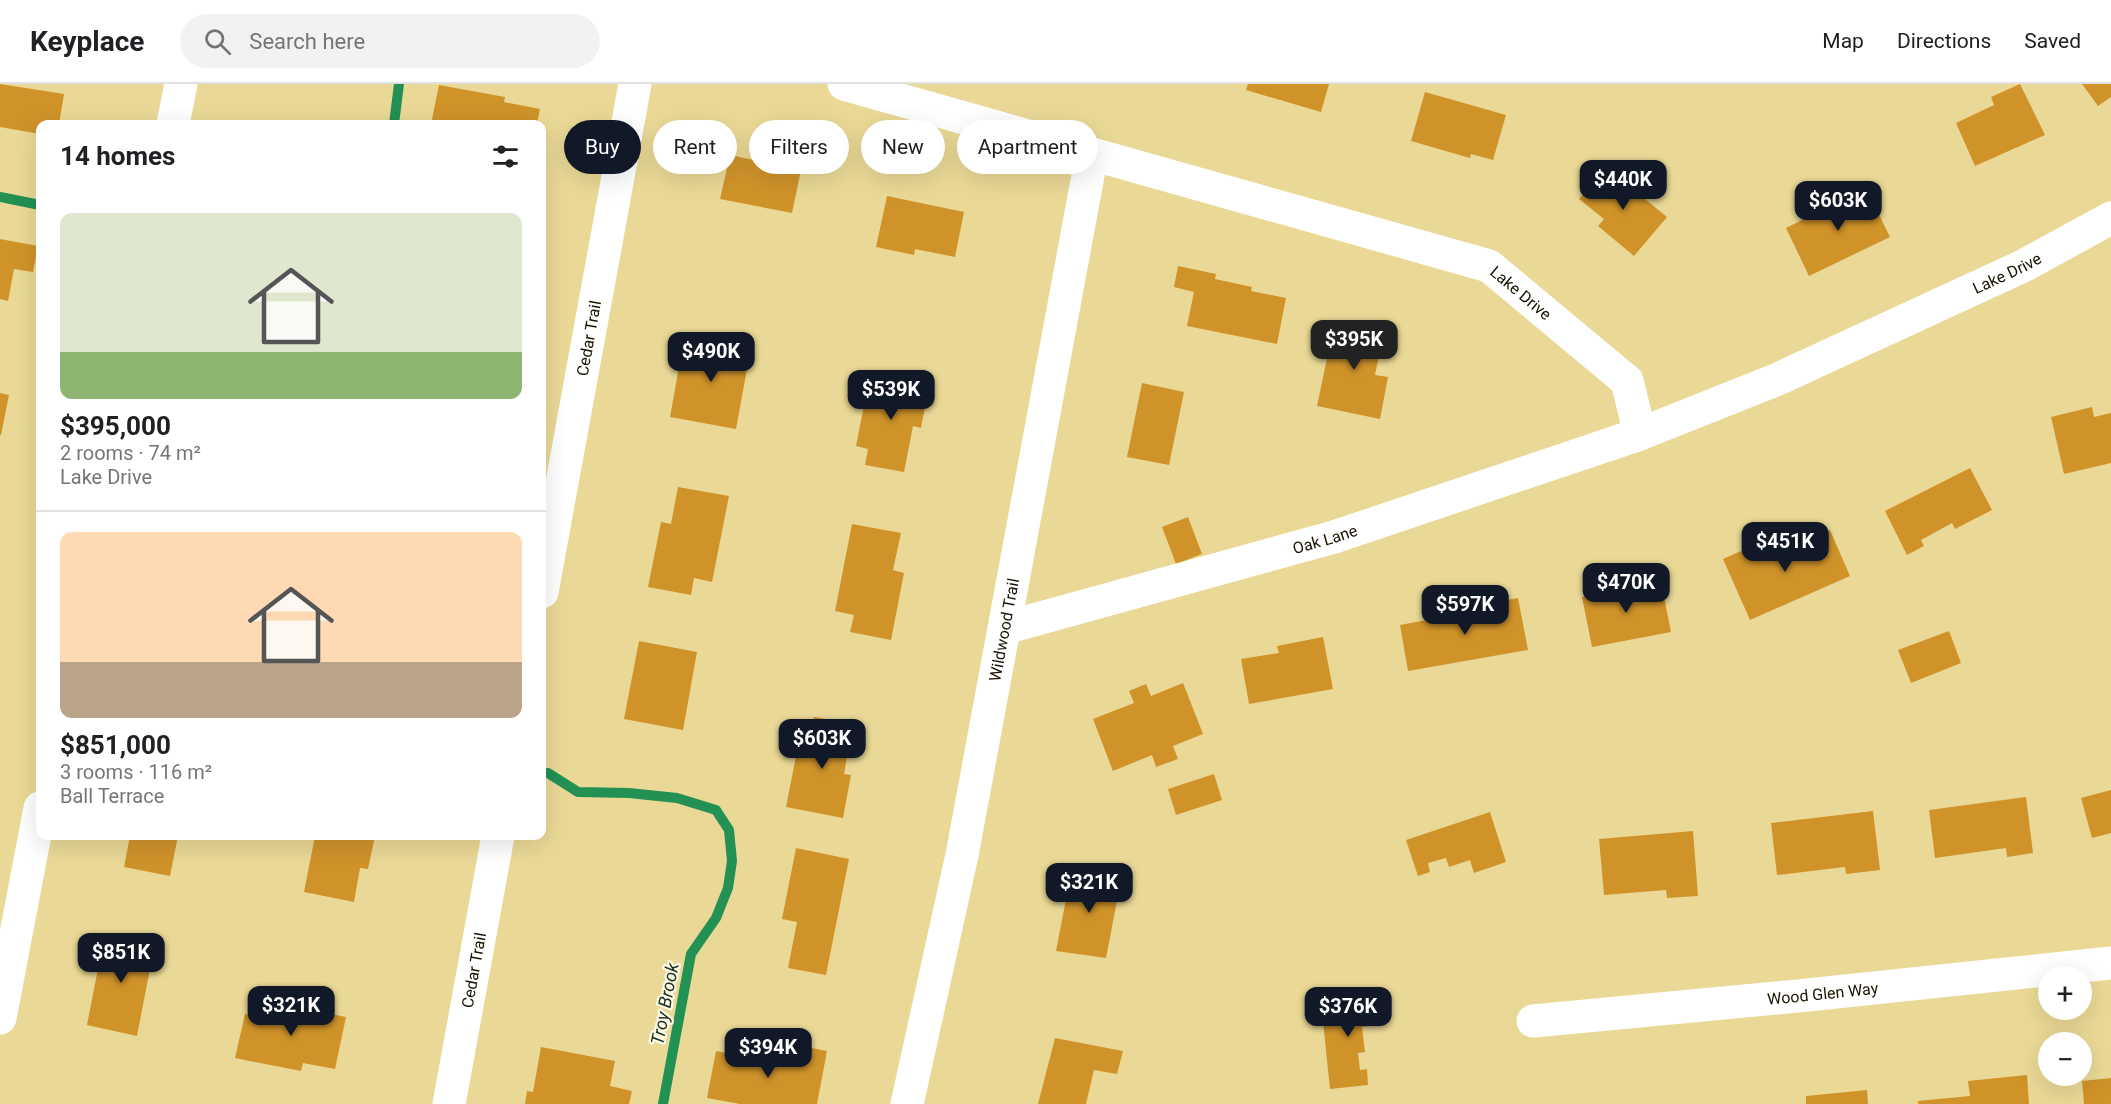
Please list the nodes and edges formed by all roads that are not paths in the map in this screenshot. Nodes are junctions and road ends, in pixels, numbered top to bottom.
1 (181, 84) edge
2 (635, 84) edge
3 (844, 84) edge
4 (174, 120) edge
5 (972, 120) edge
6 (1098, 156) edge
7 (1088, 174) edge
8 (2111, 218) edge
9 (1640, 435) junction
10 (546, 570) edge
11 (1005, 628) junction
12 (36, 829) edge
13 (497, 840) edge
14 (2111, 963) edge
15 (0, 1018) edge
16 (1533, 1021) dead end
17 (449, 1104) edge
18 (907, 1104) edge

1 - 4 street
2 - 10 street, Cedar Trail
3 - 5 street, Lake Drive
6 - 9 street, Lake Drive
7 - 11 street, Wildwood Trail
8 - 9 street, Lake Drive
9 - 11 street, Oak Lane
11 - 18 street, Wildwood Trail
12 - 15 street
13 - 17 street, Cedar Trail
14 - 16 street, Wood Glen Way

